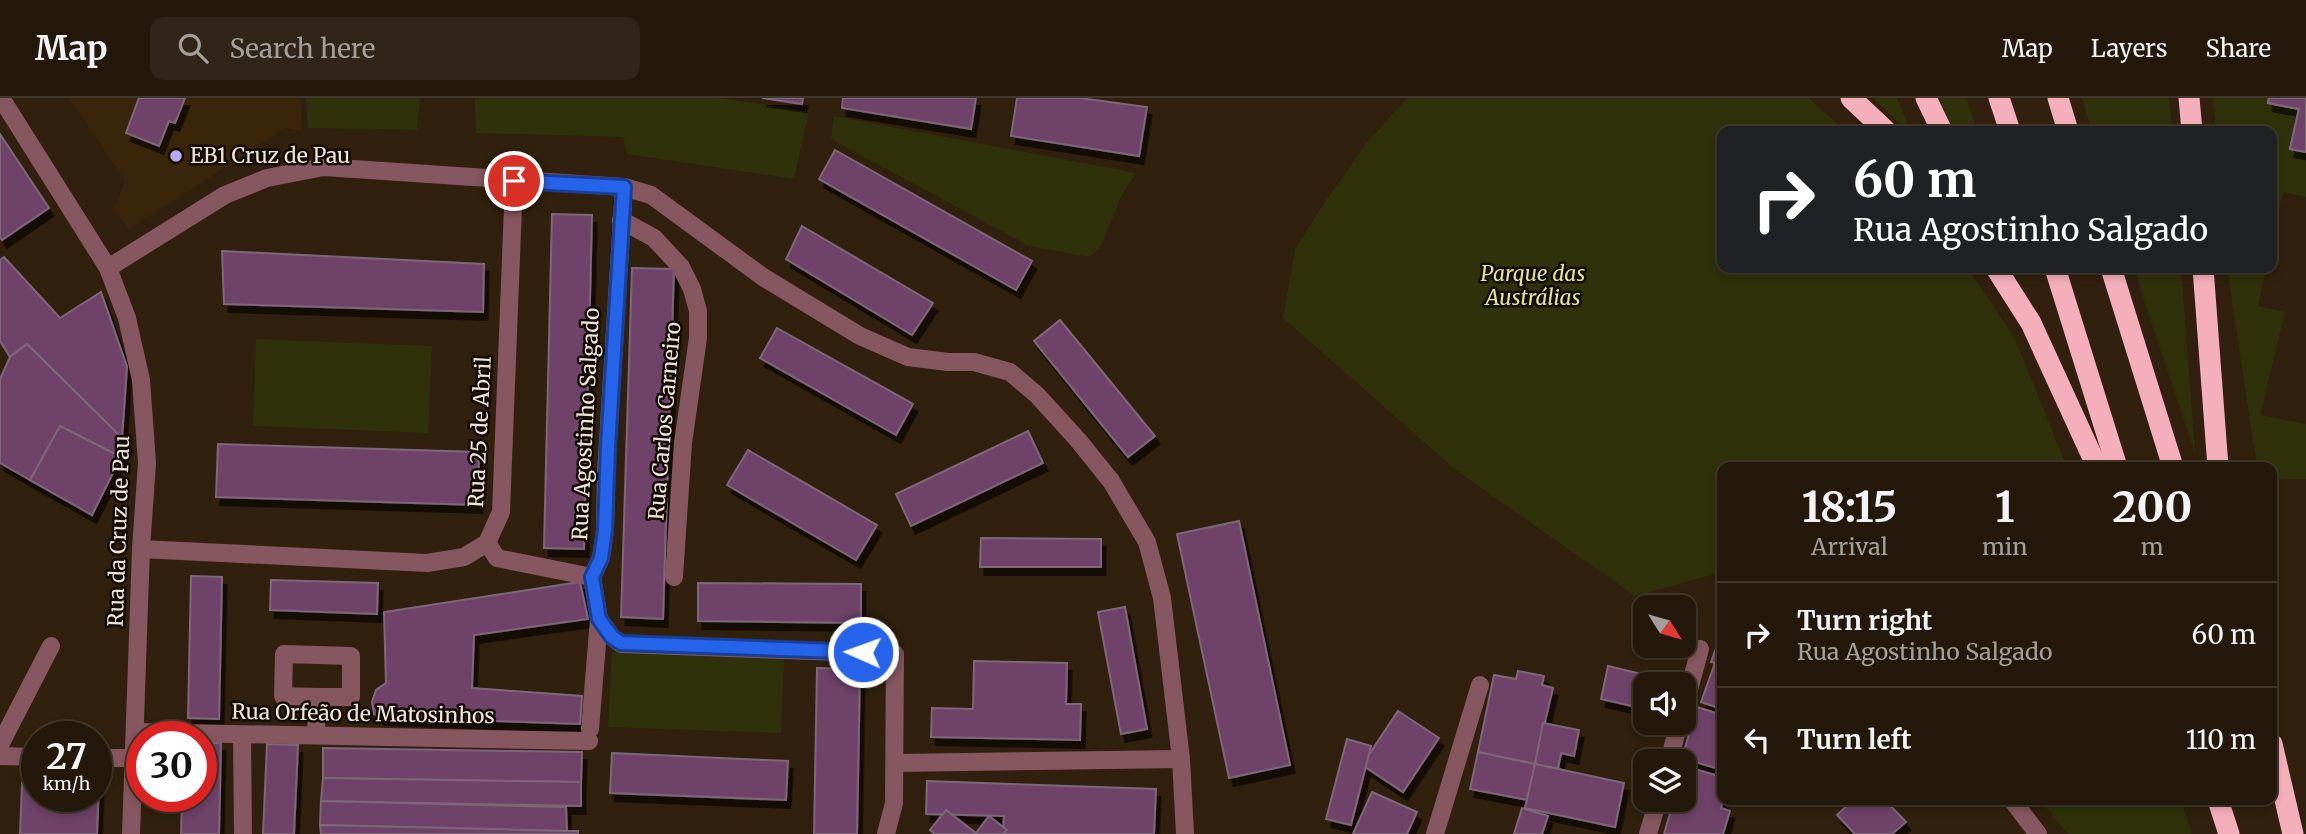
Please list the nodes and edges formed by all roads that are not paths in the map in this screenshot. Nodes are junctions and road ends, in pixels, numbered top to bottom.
1 (1, 98) edge
2 (1851, 98) edge
3 (1926, 98) edge
4 (1999, 98) edge
5 (2058, 98) edge
6 (2189, 98) edge
7 (1881, 126) edge
8 (1940, 126) edge
9 (2008, 126) edge
10 (2066, 126) edge
11 (2192, 126) edge
12 (514, 181) junction
13 (624, 187) junction
14 (621, 220) junction
15 (108, 268) junction
16 (1999, 273) edge
17 (2007, 273) edge
18 (2057, 273) edge
19 (2112, 273) edge
20 (2203, 273) edge
21 (2031, 323) junction
22 (2095, 462) edge
23 (2115, 462) edge
24 (2171, 462) edge
25 (2218, 462) edge
26 (487, 543) junction
27 (141, 549) junction
28 (592, 577) junction
29 (674, 577) dead end
30 (599, 619) junction
31 (51, 646) dead end
32 (1700, 649) dead end
33 (1694, 672) edge
34 (1480, 685) dead end
35 (317, 696) dead end
36 (136, 721) edge
37 (217, 734) edge
38 (242, 735) junction
39 (316, 735) junction
40 (589, 735) joint
41 (0, 745) edge
42 (0, 756) edge
43 (21, 757) edge
44 (1181, 759) junction
45 (895, 763) junction
46 (2277, 765) edge
47 (2277, 801) edge
48 (2016, 805) edge
49 (2220, 805) edge
50 (132, 812) edge
51 (1654, 812) edge
52 (131, 834) edge
53 (243, 834) edge
54 (887, 834) edge
55 (1185, 834) edge
56 (1435, 834) edge
57 (1648, 834) edge
58 (2038, 834) edge
59 (2230, 834) edge
60 (2287, 834) edge
61 (2293, 834) edge

1 - 15 street, Rua da Cruz de Pau
2 - 7 highway
3 - 8 highway
4 - 9 highway
5 - 10 highway
6 - 11 highway
12 - 13 street
12 - 15 street
12 - 26 street, Rua 25 de Abril
13 - 14 street, Rua Agostinho Salgado
13 - 44 street
14 - 28 street, Rua Agostinho Salgado
14 - 29 street, Rua Carlos Carneiro
15 - 27 street, Rua da Cruz de Pau
16 - 21 highway
17 - 21 highway
18 - 23 highway
19 - 24 highway
20 - 25 highway
21 - 22 highway
26 - 27 street
26 - 28 street
27 - 36 street, Rua da Cruz de Pau
28 - 30 street, Rua Agostinho Salgado
30 - 40 street, Rua Agostinho Salgado
30 - 45 street
31 - 41 street
32 - 33 street
34 - 56 street
35 - 39 street
37 - 38 street, Rua Orfeão de Matosinhos
38 - 39 street, Rua Orfeão de Matosinhos
38 - 53 street
39 - 40 street, Rua Orfeão de Matosinhos
42 - 43 street
44 - 45 street
44 - 55 street
45 - 54 street
46 - 61 highway
47 - 60 highway
48 - 58 street
49 - 59 highway
50 - 52 street, Rua da Cruz de Pau
51 - 57 street

